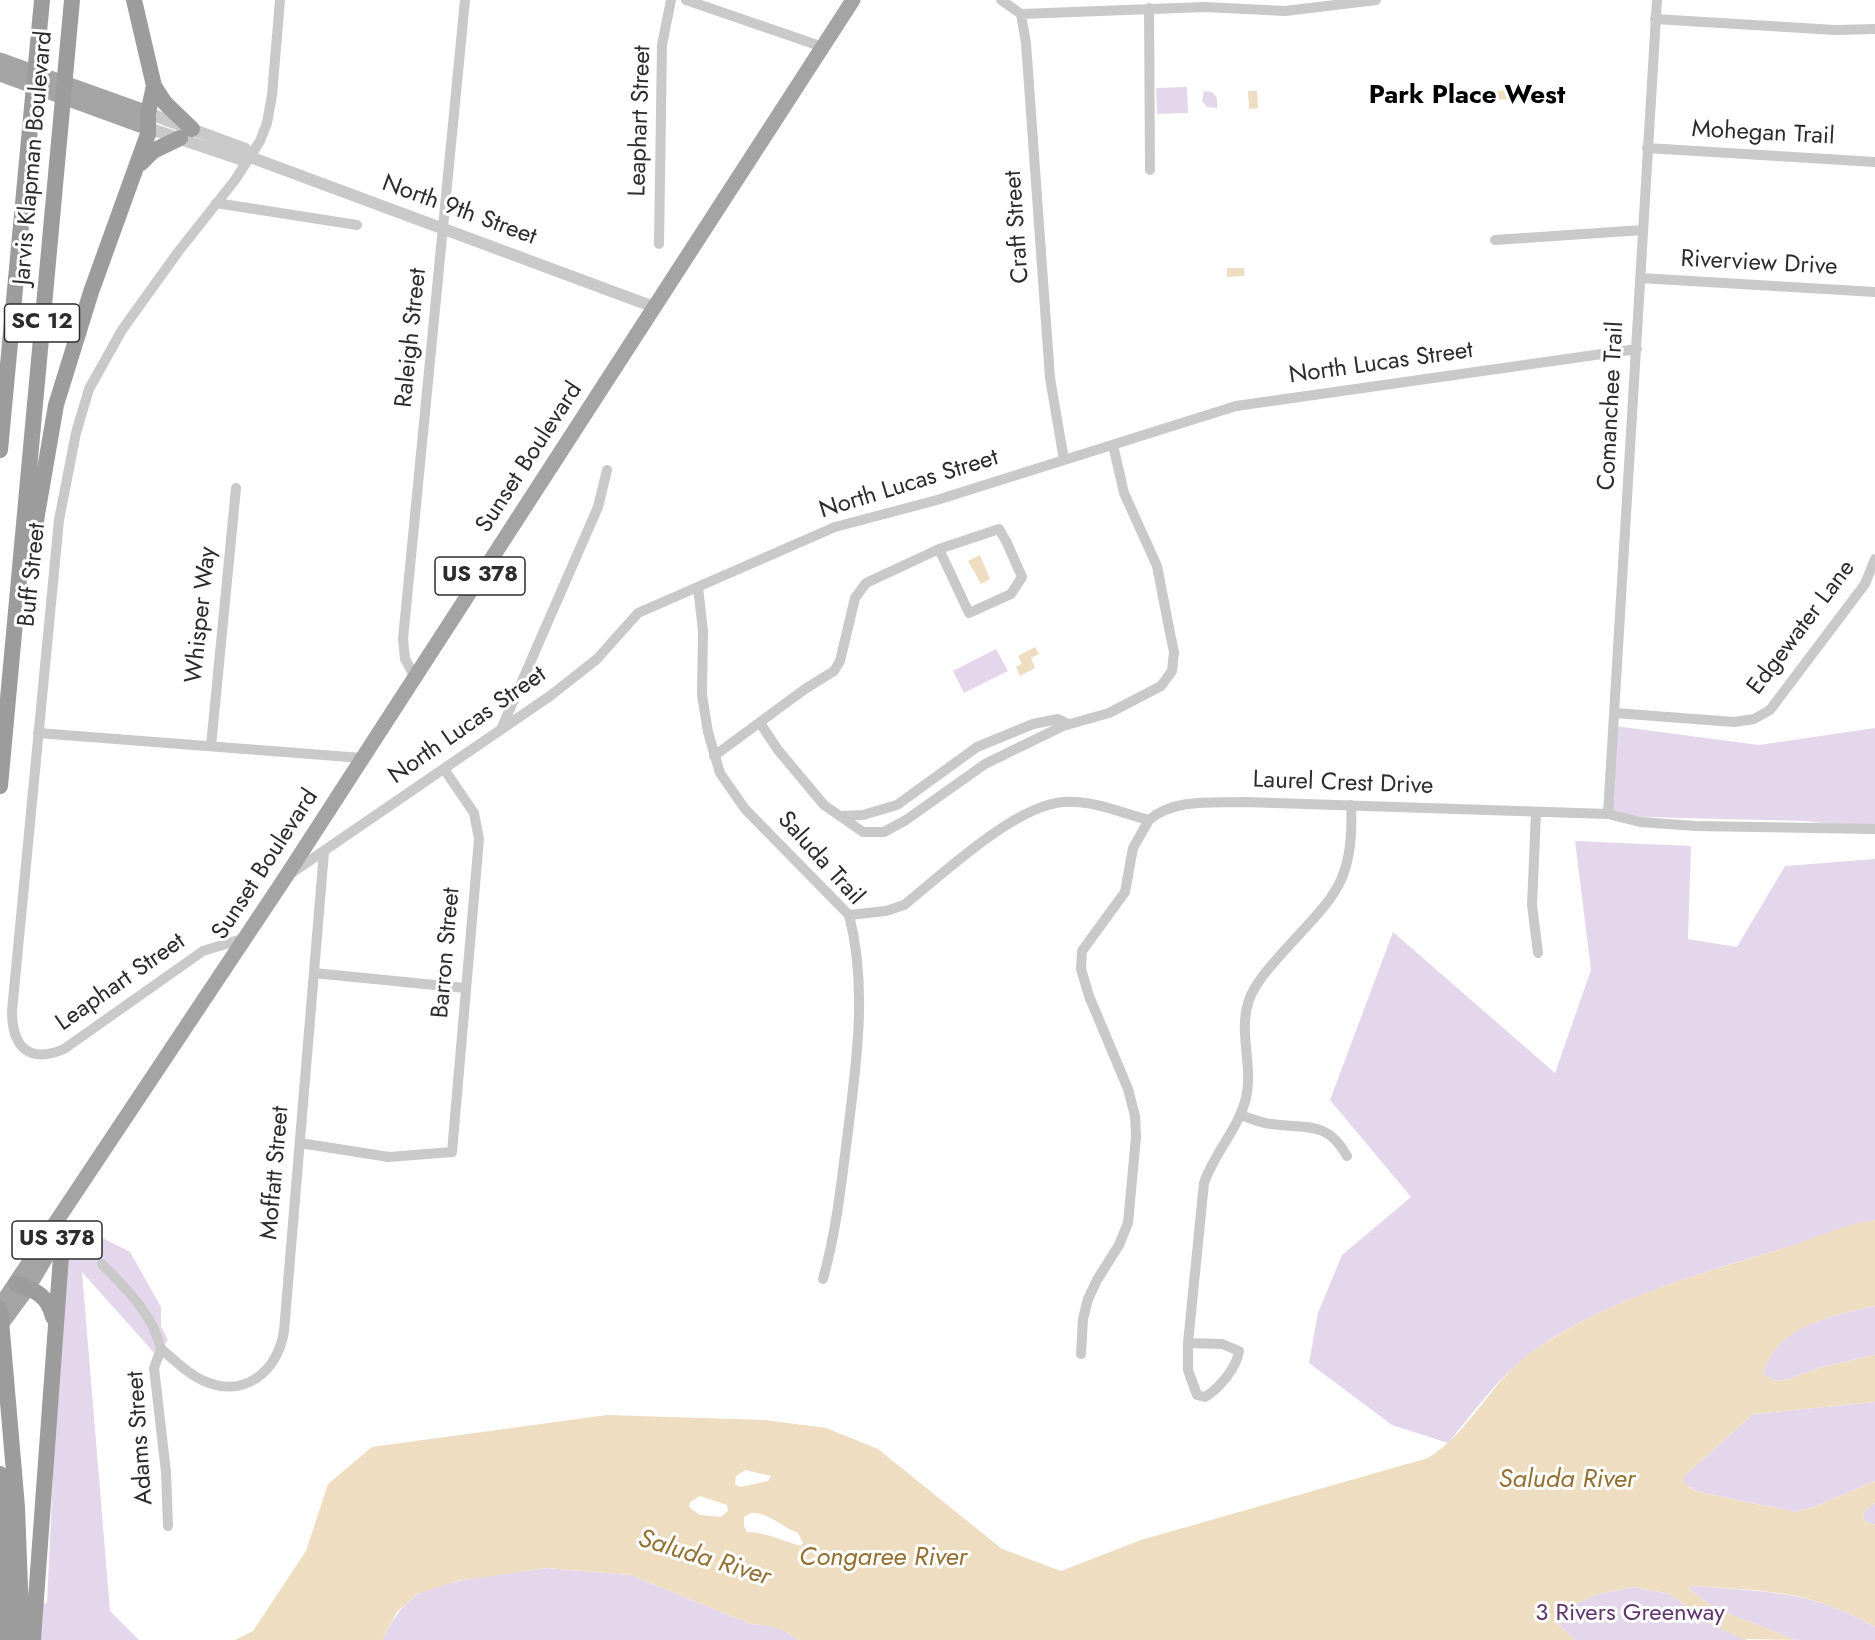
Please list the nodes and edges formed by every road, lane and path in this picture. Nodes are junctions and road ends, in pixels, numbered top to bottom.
1 (42, 0) edge
2 (72, 0) edge
3 (134, 0) edge
4 (280, 0) edge
5 (465, 0) edge
6 (671, 0) edge
7 (686, 0) edge
8 (853, 0) edge
9 (1001, 0) edge
10 (1376, 0) edge
11 (1657, 0) edge
12 (1149, 8) junction
13 (1021, 14) junction
14 (1655, 19) junction
15 (1875, 29) edge
16 (823, 47) junction
17 (0, 60) edge
18 (0, 74) edge
19 (154, 86) junction
20 (148, 120) junction
21 (186, 133) junction
22 (1647, 148) junction
23 (250, 157) junction
24 (1875, 162) edge
25 (138, 166) junction
26 (1150, 170) dead end
27 (216, 203) junction
28 (357, 225) dead end
29 (445, 230) junction
30 (1643, 230) junction
31 (1495, 240) dead end
32 (659, 244) dead end
33 (1640, 278) junction
34 (1875, 292) edge
35 (654, 307) junction
36 (1637, 350) junction
37 (1113, 445) junction
38 (0, 450) edge
39 (1065, 460) junction
40 (607, 470) dead end
41 (236, 488) dead end
42 (939, 549) junction
43 (1875, 560) edge
44 (698, 587) junction
45 (13, 645) junction
46 (415, 677) junction
47 (1615, 713) junction
48 (759, 723) junction
49 (1068, 724) junction
50 (502, 727) junction
51 (38, 733) junction
52 (211, 746) junction
53 (714, 756) junction
54 (362, 758) junction
55 (444, 769) junction
56 (0, 786) edge
57 (1351, 805) junction
58 (1536, 813) junction
59 (1608, 814) junction
60 (840, 816) junction
61 (1149, 820) junction
62 (1875, 829) edge
63 (324, 852) junction
64 (285, 878) junction
65 (849, 915) junction
66 (245, 938) junction
67 (1538, 953) dead end
68 (314, 973) junction
69 (465, 988) junction
70 (22, 1047) joint
71 (1240, 1114) junction
72 (300, 1143) junction
73 (105, 1150) junction
74 (1347, 1156) dead end
75 (63, 1229) junction
76 (102, 1264) dead end
77 (823, 1279) dead end
78 (22, 1286) junction
79 (0, 1308) edge
80 (54, 1321) junction
81 (0, 1326) edge
82 (1188, 1343) junction
83 (161, 1349) junction
84 (1081, 1354) dead end
85 (0, 1474) edge
86 (168, 1526) dead end
87 (21, 1578) junction
88 (6, 1640) edge
89 (22, 1640) edge
90 (33, 1640) edge

1 - 38 highway, Jarvis Klapman Boulevard / SC 12
2 - 45 highway, Jarvis Klapman Boulevard / SC 12
3 - 19 highway
4 - 23 street, Buff Street
5 - 29 street, Raleigh Street
6 - 32 street, Leaphart Street
7 - 16 street
8 - 16 main road, Sunset Boulevard / US 378
9 - 13 street
10 - 12 street
11 - 14 street, Comanchee Trail
12 - 13 street
12 - 26 street
13 - 39 street, Craft Street
14 - 15 street
14 - 22 street, Comanchee Trail
16 - 35 main road, Sunset Boulevard / US 378
17 - 20 main road, North 9th Street
18 - 20 main road, North 9th Street
19 - 20 highway
19 - 21 highway
20 - 21 street, North 9th Street
20 - 25 highway
21 - 23 street, North 9th Street
21 - 25 highway
22 - 24 street, Mohegan Trail
22 - 30 street, Comanchee Trail
23 - 27 street, Buff Street
23 - 29 street, North 9th Street
25 - 45 highway
27 - 28 street
27 - 51 street, Buff Street
29 - 35 street, North 9th Street
29 - 46 street, Raleigh Street
30 - 31 street
30 - 33 street, Comanchee Trail
33 - 34 street, Riverview Drive
33 - 36 street, Comanchee Trail
35 - 46 main road, Sunset Boulevard / US 378
36 - 37 street, North Lucas Street
36 - 47 street, Comanchee Trail
37 - 39 street, North Lucas Street
37 - 49 street
39 - 44 street, North Lucas Street
40 - 50 street
41 - 52 street, Whisper Way
42 - 42 street
42 - 48 street
43 - 47 street, Edgewater Lane
44 - 50 street, North Lucas Street
44 - 53 street, Saluda Trail
45 - 56 highway, Jarvis Klapman Boulevard / SC 12
46 - 54 main road, Sunset Boulevard / US 378
47 - 59 street, Comanchee Trail
48 - 53 street
48 - 60 street
49 - 60 street
49 - 60 street
50 - 55 street, North Lucas Street
51 - 52 street, North Lucas Street
51 - 70 street, Buff Street
52 - 54 street, North Lucas Street
53 - 65 street, Saluda Trail
54 - 64 main road, Sunset Boulevard / US 378
55 - 63 street, North Lucas Street
55 - 69 street, Barron Street
57 - 58 street, Laurel Crest Drive
57 - 61 street, Laurel Crest Drive
57 - 71 street
58 - 59 street, Laurel Crest Drive
58 - 67 street
59 - 62 street, Laurel Crest Drive
61 - 65 street
61 - 84 street
63 - 64 street, North Lucas Street
63 - 68 street, Moffatt Street
64 - 66 main road, Sunset Boulevard / US 378
65 - 77 street, Saluda Trail
66 - 70 street, Leaphart Street
66 - 73 main road, Sunset Boulevard / US 378
68 - 69 street
68 - 72 street, Moffatt Street
69 - 72 street, Barron Street
71 - 74 street
71 - 82 street
72 - 83 street, Moffatt Street
73 - 75 main road, Sunset Boulevard / US 378
73 - 78 main road, Sunset Boulevard / US 378
75 - 78 main road, Sunset Boulevard / US 378
75 - 80 highway
76 - 83 street
78 - 79 main road, Sunset Boulevard / US 378
78 - 80 highway
78 - 81 main road, Sunset Boulevard / US 378
79 - 87 highway
80 - 87 highway
82 - 82 street
83 - 86 street, Adams Street
85 - 87 highway
87 - 88 highway
87 - 89 highway
87 - 90 highway

